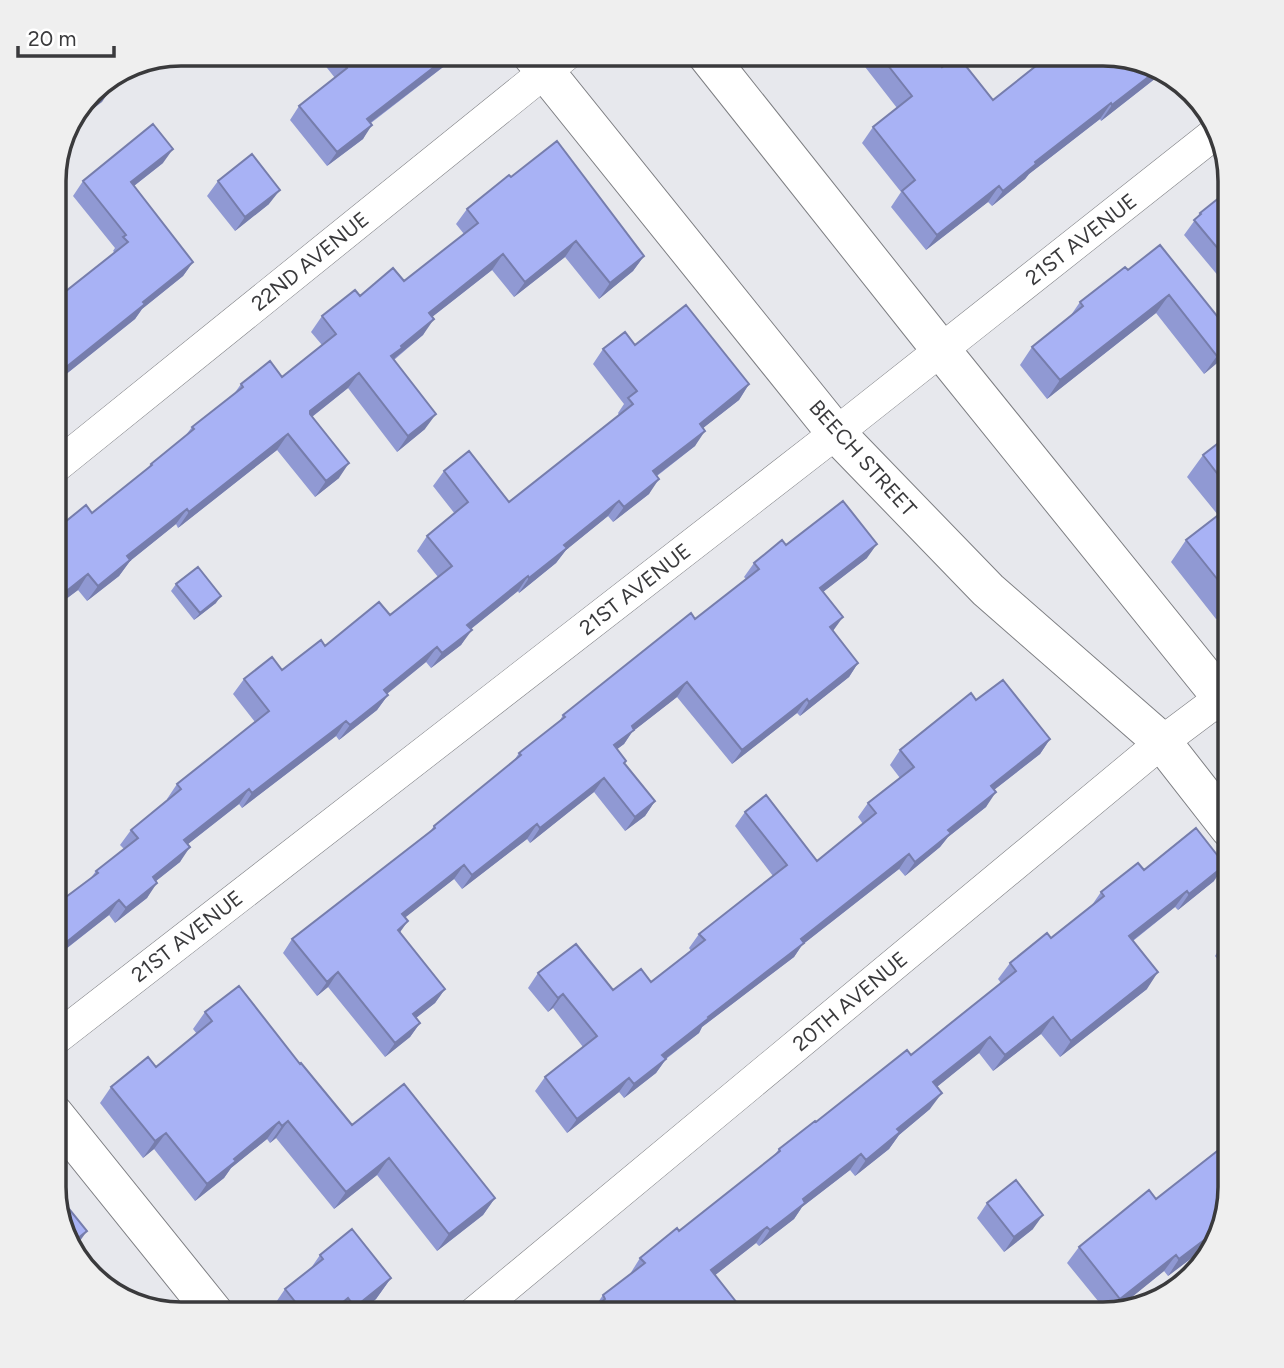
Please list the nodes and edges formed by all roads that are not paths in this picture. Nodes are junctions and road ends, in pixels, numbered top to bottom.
1 (540, 66) edge
2 (553, 66) edge
3 (716, 67) edge
4 (1208, 139) edge
5 (941, 350) junction
6 (836, 433) junction
7 (67, 457) edge
8 (1218, 688) edge
9 (1218, 705) edge
10 (1163, 742) junction
11 (1218, 813) edge
12 (66, 1031) edge
13 (66, 1129) edge
14 (205, 1302) edge
15 (487, 1302) edge

1 - 7 street, 22ND AVENUE
2 - 6 street, BEECH STREET
3 - 5 street
4 - 5 street, 21ST AVENUE
5 - 6 street, 21ST AVENUE
5 - 8 street
6 - 10 street, BEECH STREET
6 - 12 street, 21ST AVENUE
9 - 10 street, 20TH AVENUE
10 - 11 street, BEECH STREET
10 - 15 street, 20TH AVENUE
13 - 14 street

